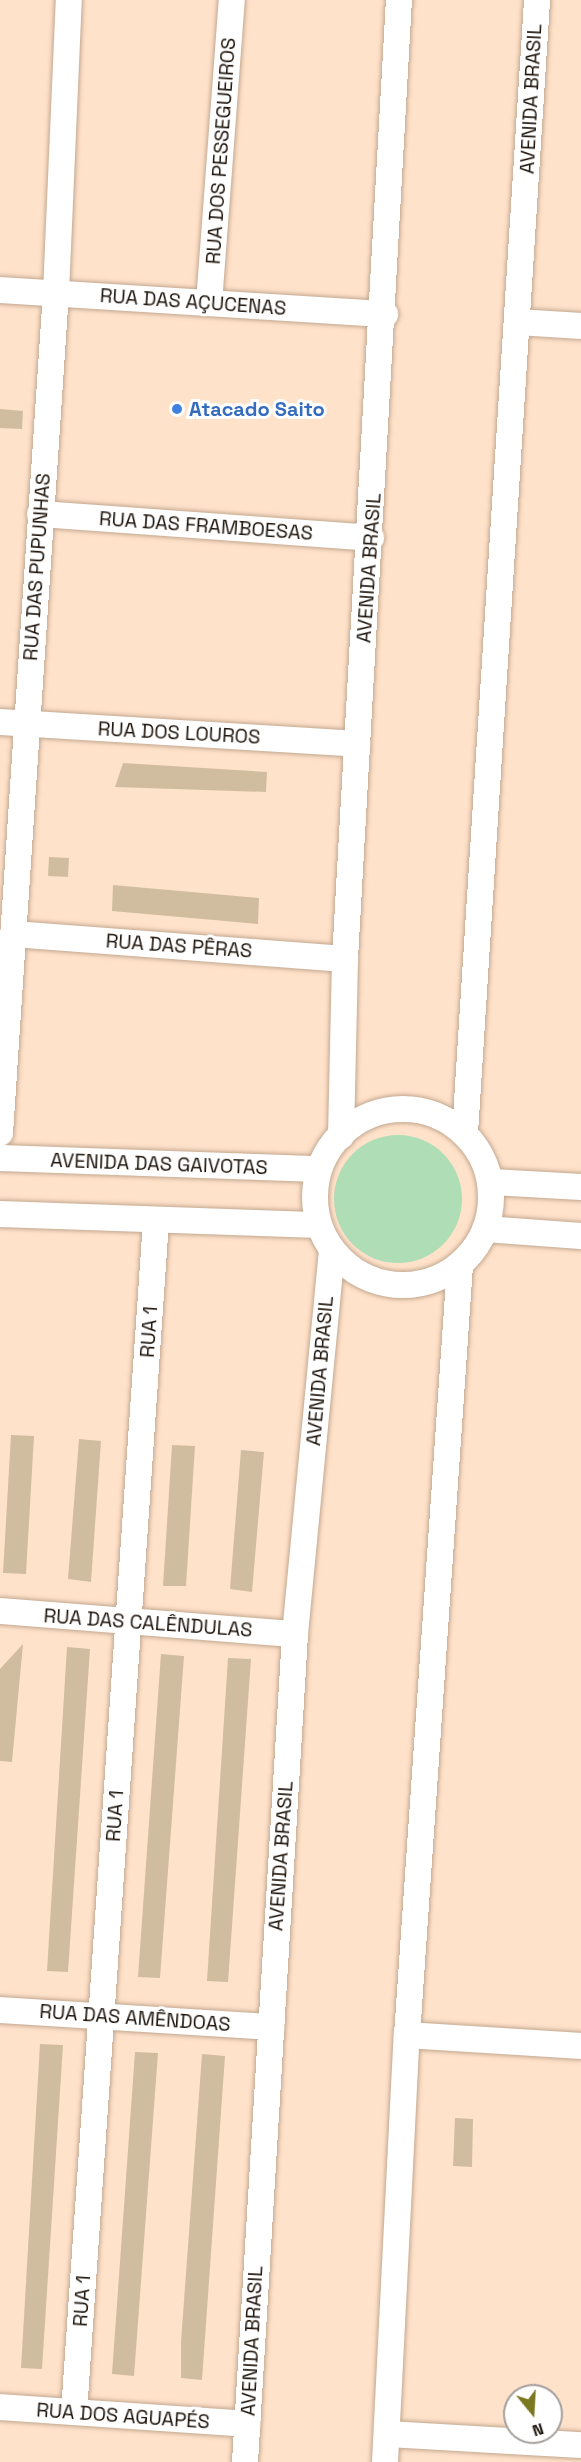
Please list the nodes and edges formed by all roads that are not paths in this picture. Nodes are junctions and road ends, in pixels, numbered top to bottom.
1 (69, 0) edge
2 (232, 0) edge
3 (399, 0) edge
4 (537, 0) edge
5 (0, 290) edge
6 (56, 293) junction
7 (209, 303) junction
8 (385, 314) junction
9 (518, 322) junction
10 (581, 326) edge
11 (40, 514) junction
12 (371, 538) junction
13 (0, 722) edge
14 (26, 724) junction
15 (357, 744) junction
16 (13, 934) junction
17 (345, 959) junction
18 (0, 1133) edge
19 (465, 1133) junction
20 (341, 1136) junction
21 (0, 1158) edge
22 (319, 1169) junction
23 (492, 1182) junction
24 (581, 1187) edge
25 (0, 1214) edge
26 (156, 1221) junction
27 (319, 1225) junction
28 (485, 1229) junction
29 (581, 1236) edge
30 (332, 1251) junction
31 (460, 1266) junction
32 (0, 1611) edge
33 (129, 1622) junction
34 (295, 1634) junction
35 (0, 2010) edge
36 (102, 2016) junction
37 (271, 2027) junction
38 (407, 2036) junction
39 (581, 2046) edge
40 (0, 2407) edge
41 (74, 2412) junction
42 (247, 2424) junction
43 (388, 2434) junction
44 (581, 2445) edge
45 (245, 2462) edge
46 (385, 2462) edge

1 - 6 street, RUA DAS PUPUNHAS
2 - 7 street, RUA DOS PESSEGUEIROS
3 - 8 street, AVENIDA BRASIL
4 - 9 street, AVENIDA BRASIL
5 - 6 street, RUA DAS AÇUCENAS
6 - 7 street, RUA DAS AÇUCENAS
6 - 11 street, RUA DAS PUPUNHAS
7 - 8 street, RUA DAS AÇUCENAS
8 - 12 street, AVENIDA BRASIL
9 - 10 street
9 - 19 street, AVENIDA BRASIL
11 - 12 street, RUA DAS FRAMBOESAS
11 - 14 street, RUA DAS PUPUNHAS
12 - 15 street, AVENIDA BRASIL
13 - 14 street, RUA DOS LOUROS
14 - 15 street, RUA DOS LOUROS
14 - 16 street, RUA DAS PUPUNHAS
15 - 17 street, AVENIDA BRASIL
16 - 17 street, RUA DAS PÊRAS
16 - 18 street, RUA DAS PUPUNHAS
17 - 20 street, AVENIDA BRASIL
19 - 20 street
19 - 23 street
20 - 22 street
21 - 22 street, AVENIDA DAS GAIVOTAS
22 - 27 street
23 - 24 street
23 - 28 street
25 - 26 street
26 - 27 street
26 - 33 street, RUA 1
27 - 30 street
28 - 29 street
28 - 31 street
30 - 31 street
30 - 34 street, AVENIDA BRASIL
31 - 38 street
32 - 33 street, RUA DAS CALÊNDULAS
33 - 34 street, RUA DAS CALÊNDULAS
33 - 36 street, RUA 1
34 - 37 street, AVENIDA BRASIL
35 - 36 street, RUA DAS AMÊNDOAS
36 - 37 street, RUA DAS AMÊNDOAS
36 - 41 street, RUA 1
37 - 42 street, AVENIDA BRASIL
38 - 39 street
38 - 43 street
40 - 41 street, RUA DOS AGUAPÉS
41 - 42 street, RUA DOS AGUAPÉS
42 - 45 street, AVENIDA BRASIL
43 - 44 street
43 - 46 street

